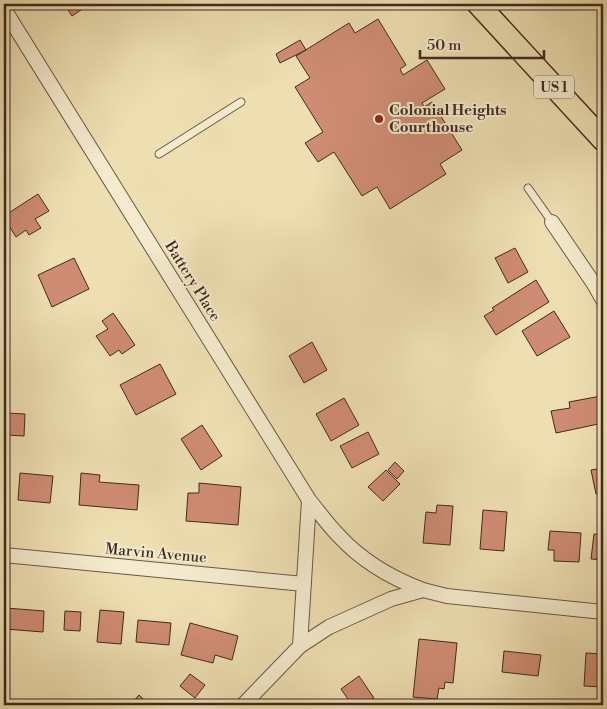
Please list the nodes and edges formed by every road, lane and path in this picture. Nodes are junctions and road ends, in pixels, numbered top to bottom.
1 (478, 4) edge
2 (4, 9) edge
3 (241, 102) dead end
4 (602, 135) edge
5 (159, 154) dead end
6 (528, 188) dead end
7 (552, 222) joint
8 (603, 300) edge
9 (310, 500) junction
10 (4, 555) edge
11 (304, 584) junction
12 (423, 590) junction
13 (603, 612) edge
14 (300, 646) junction
15 (243, 705) edge

1 - 4 main road, US 1
2 - 9 street, Battery Place
3 - 5 lane
6 - 7 lane
7 - 8 street
9 - 11 street
9 - 12 street
10 - 11 street, Marvin Avenue
11 - 14 street
12 - 13 street
12 - 14 street
14 - 15 street

